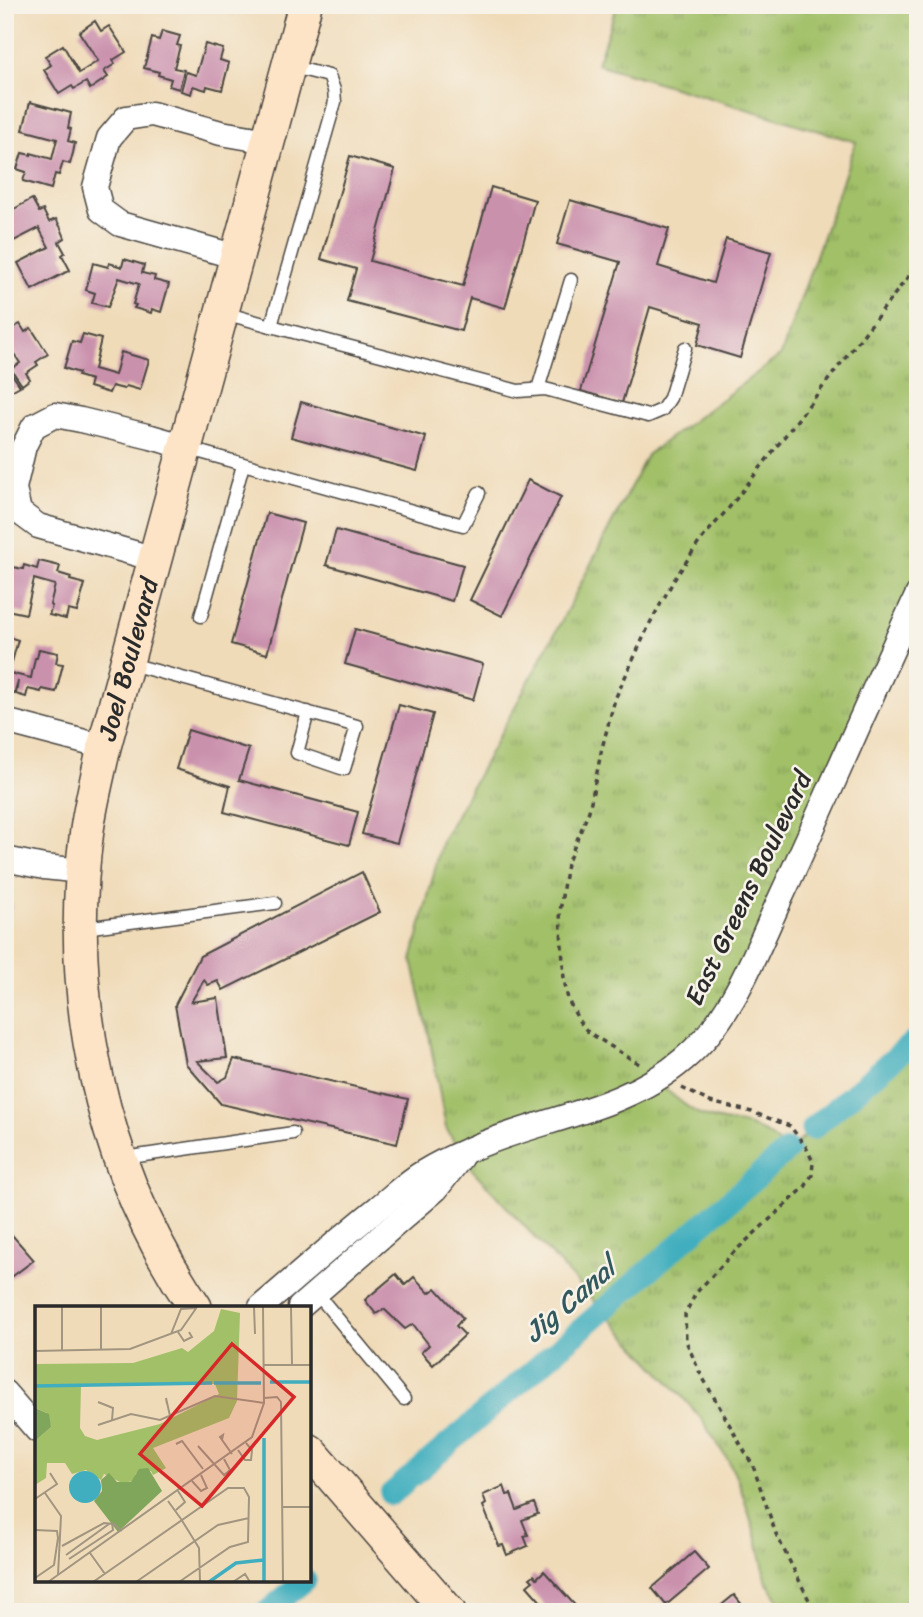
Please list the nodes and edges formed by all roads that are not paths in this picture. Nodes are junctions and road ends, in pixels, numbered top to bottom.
1 (305, 5) edge
2 (288, 66) junction
3 (268, 141) junction
4 (237, 257) junction
5 (571, 280) dead end
6 (222, 313) junction
7 (271, 326) junction
8 (685, 348) dead end
9 (538, 389) junction
10 (186, 447) junction
11 (243, 464) junction
12 (479, 493) dead end
13 (155, 559) junction
14 (918, 594) edge
15 (201, 616) dead end
16 (127, 663) junction
17 (308, 712) junction
18 (5, 720) edge
19 (104, 747) junction
20 (5, 859) edge
21 (82, 871) junction
22 (275, 903) dead end
23 (80, 929) junction
24 (293, 1133) dead end
25 (466, 1151) junction
26 (120, 1158) junction
27 (301, 1273) junction
28 (309, 1300) edge
29 (194, 1306) edge
30 (262, 1306) edge
31 (5, 1393) edge
32 (404, 1399) dead end
33 (35, 1428) edge
34 (312, 1453) edge
35 (449, 1612) edge

1 - 2 main road, Joel Boulevard
2 - 3 main road, Joel Boulevard
2 - 7 lane
3 - 4 main road, Joel Boulevard
3 - 4 street
4 - 6 main road, Joel Boulevard
5 - 9 lane
6 - 7 lane
6 - 10 main road, Joel Boulevard
7 - 9 lane
8 - 9 lane
10 - 11 lane
10 - 13 main road, Joel Boulevard
10 - 13 street
11 - 12 lane
11 - 15 lane
13 - 16 main road, Joel Boulevard
14 - 25 street, East Greens Boulevard
16 - 17 lane
16 - 19 main road, Joel Boulevard
17 - 17 lane
18 - 19 street
19 - 21 main road, Joel Boulevard
20 - 21 street
21 - 23 main road, Joel Boulevard
22 - 23 lane
23 - 26 main road, Joel Boulevard
24 - 26 lane
25 - 27 street, East Greens Boulevard
25 - 28 street
26 - 29 main road, Joel Boulevard
27 - 28 lane
27 - 30 street, East Greens Boulevard
28 - 32 lane
31 - 33 street
34 - 35 main road

